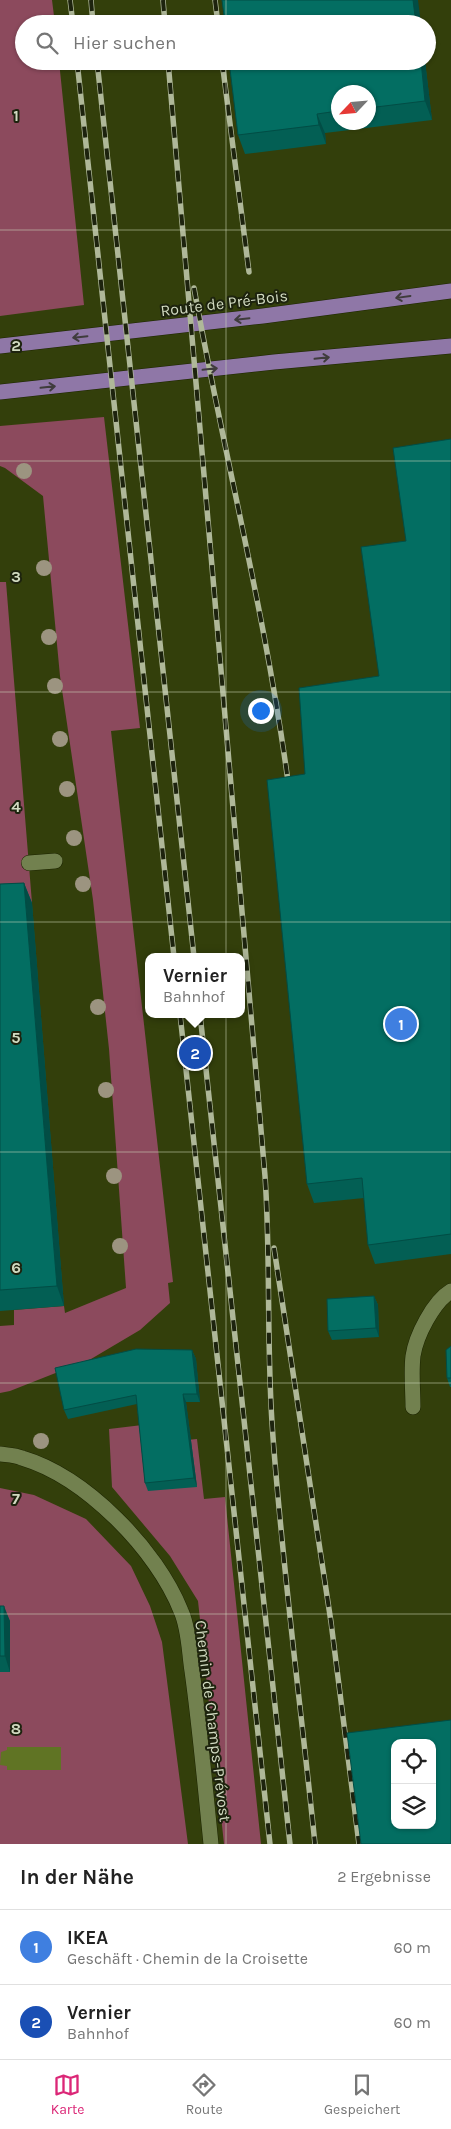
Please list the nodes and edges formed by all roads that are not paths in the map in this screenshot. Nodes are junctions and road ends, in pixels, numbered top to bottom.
1 (451, 291) edge
2 (0, 346) edge
3 (451, 346) edge
4 (0, 392) edge
5 (55, 861) dead end
6 (29, 864) dead end
7 (451, 1291) edge
8 (413, 1407) dead end
9 (0, 1454) edge
10 (211, 1844) edge

1 -> 2 main road, Route de Pré-Bois
4 -> 3 main road
5 - 6 street
7 - 8 street
9 - 10 street, Chemin de Champs-Prévost

